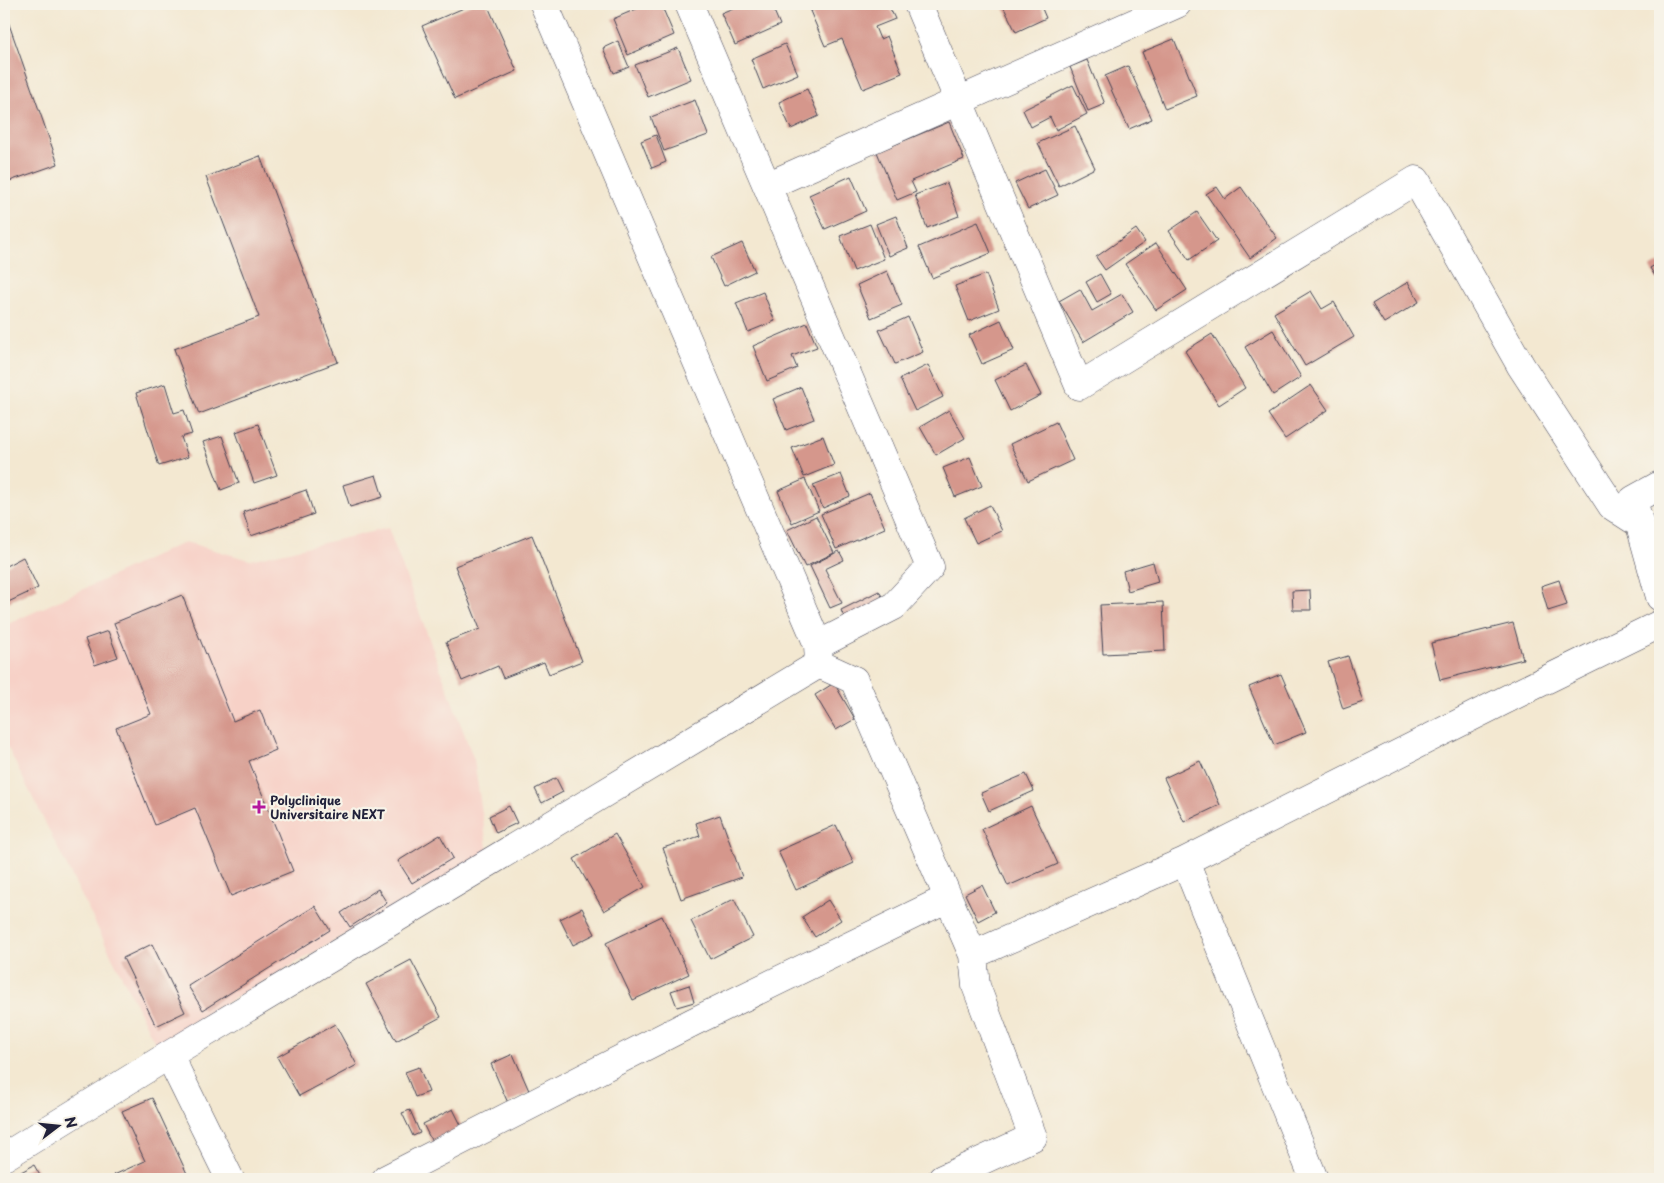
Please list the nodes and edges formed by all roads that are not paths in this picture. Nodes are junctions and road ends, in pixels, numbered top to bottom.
1 (544, 4) edge
2 (689, 4) edge
3 (918, 4) edge
4 (1177, 4) edge
5 (958, 101) junction
6 (767, 186) junction
7 (1660, 484) edge
8 (1640, 524) junction
9 (1660, 597) edge
10 (1660, 624) edge
11 (818, 654) junction
12 (1185, 860) junction
13 (948, 898) junction
14 (973, 955) junction
15 (169, 1055) junction
16 (4, 1157) edge
17 (230, 1179) edge
18 (386, 1179) edge
19 (942, 1179) edge
20 (1314, 1179) edge

1 - 11 street
2 - 6 street
3 - 5 street
4 - 5 street
5 - 6 street
5 - 8 street
6 - 11 street
7 - 8 street
8 - 9 street
10 - 12 street
11 - 13 street
11 - 15 street
12 - 14 street
12 - 20 street
13 - 14 street
13 - 18 street
14 - 19 street
15 - 16 street
15 - 17 street

